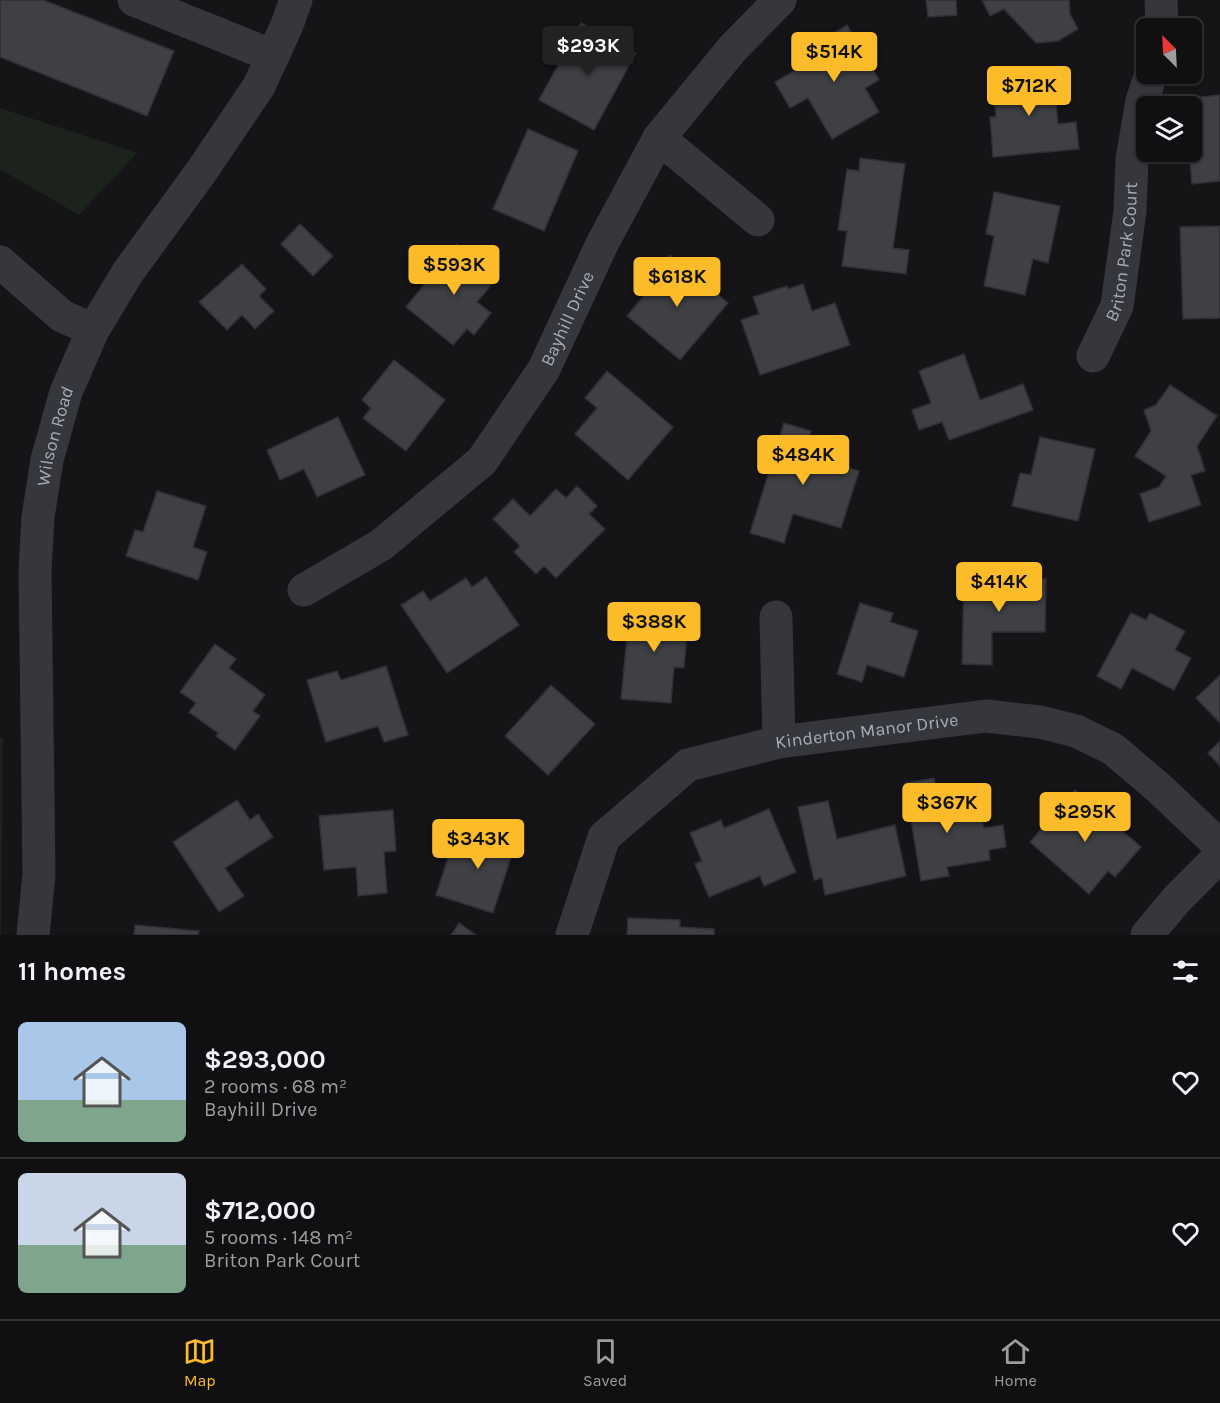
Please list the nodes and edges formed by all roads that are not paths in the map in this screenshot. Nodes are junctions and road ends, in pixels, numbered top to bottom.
1 (134, 0) edge
2 (296, 0) edge
3 (780, 0) edge
4 (1161, 0) edge
5 (1162, 18) edge
6 (273, 56) junction
7 (1148, 84) edge
8 (659, 138) junction
9 (758, 220) dead end
10 (0, 262) edge
11 (93, 330) junction
12 (1093, 356) dead end
13 (304, 590) dead end
14 (776, 617) dead end
15 (778, 742) junction
16 (1220, 846) edge
17 (1220, 856) edge
18 (33, 935) edge
19 (572, 935) edge
20 (1147, 935) edge

1 - 6 street
2 - 6 street, Wilson Road
3 - 8 street, Bayhill Drive
4 - 5 street
6 - 11 street, Wilson Road
7 - 12 street, Briton Park Court
8 - 9 street
8 - 13 street, Bayhill Drive
10 - 11 street
11 - 18 street, Wilson Road
14 - 15 street
15 - 16 street, Kinderton Manor Drive
15 - 19 street, Kinderton Manor Drive
17 - 20 street

